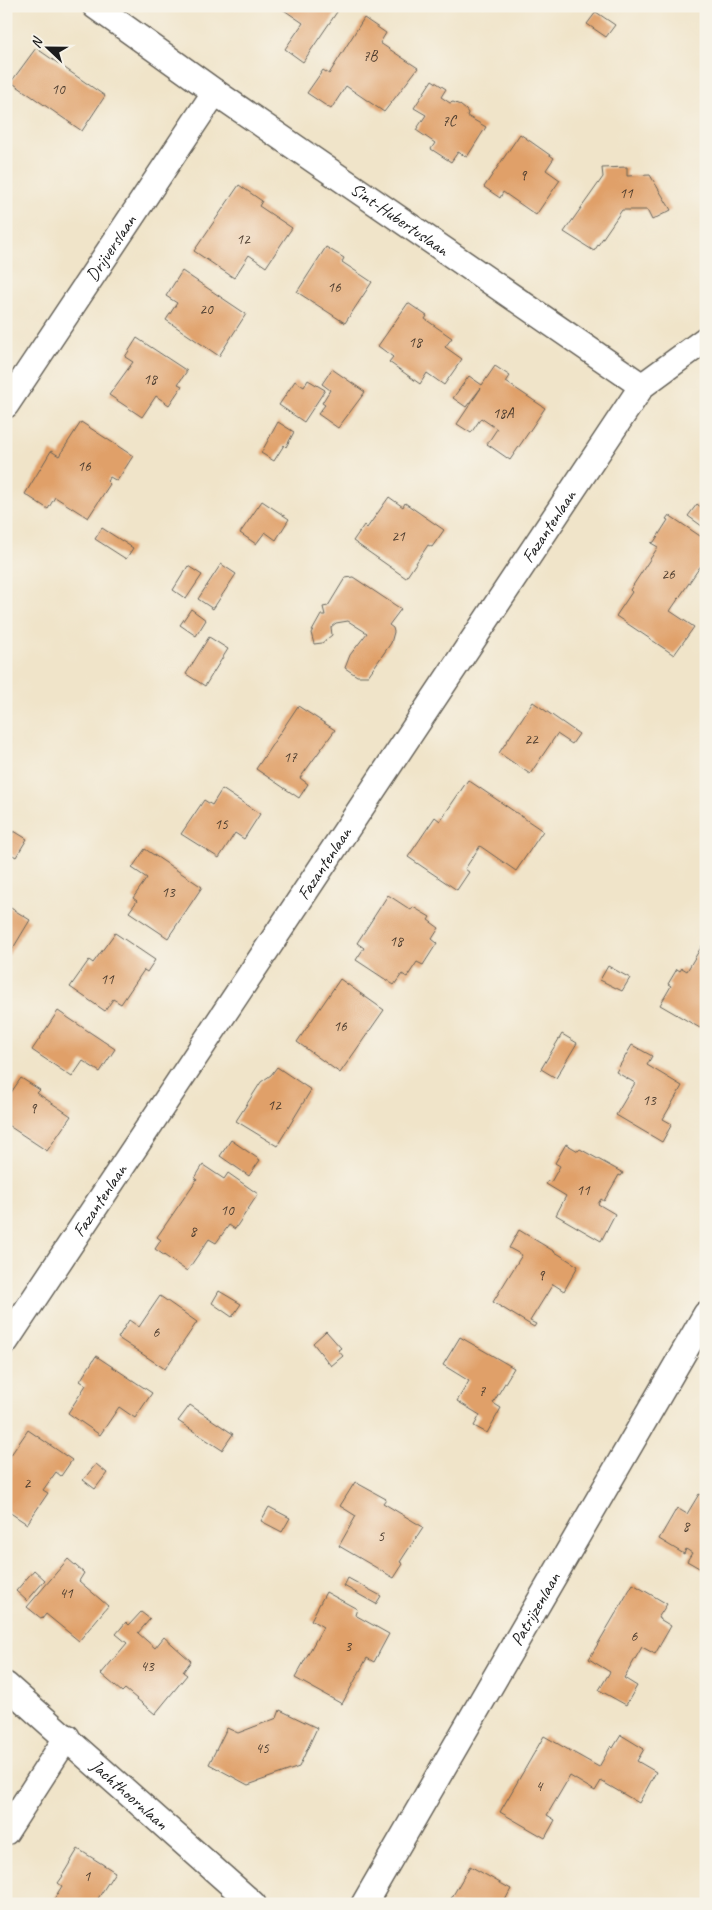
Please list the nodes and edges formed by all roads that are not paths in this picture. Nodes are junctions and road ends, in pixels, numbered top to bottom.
1 (94, 6) edge
2 (216, 92) junction
3 (706, 340) edge
4 (642, 386) junction
5 (6, 405) edge
6 (706, 1314) edge
7 (6, 1341) edge
8 (6, 1685) edge
9 (67, 1737) junction
10 (6, 1832) edge
11 (253, 1904) edge
12 (364, 1904) edge

1 - 2 street, Sint-Hubertuslaan
2 - 4 street, Sint-Hubertuslaan
2 - 5 street, Drijverslaan
3 - 4 street
4 - 7 street, Fazantenlaan
6 - 12 street, Patrijzenlaan
8 - 9 street, Jachthoornlaan
9 - 10 street
9 - 11 street, Jachthoornlaan

